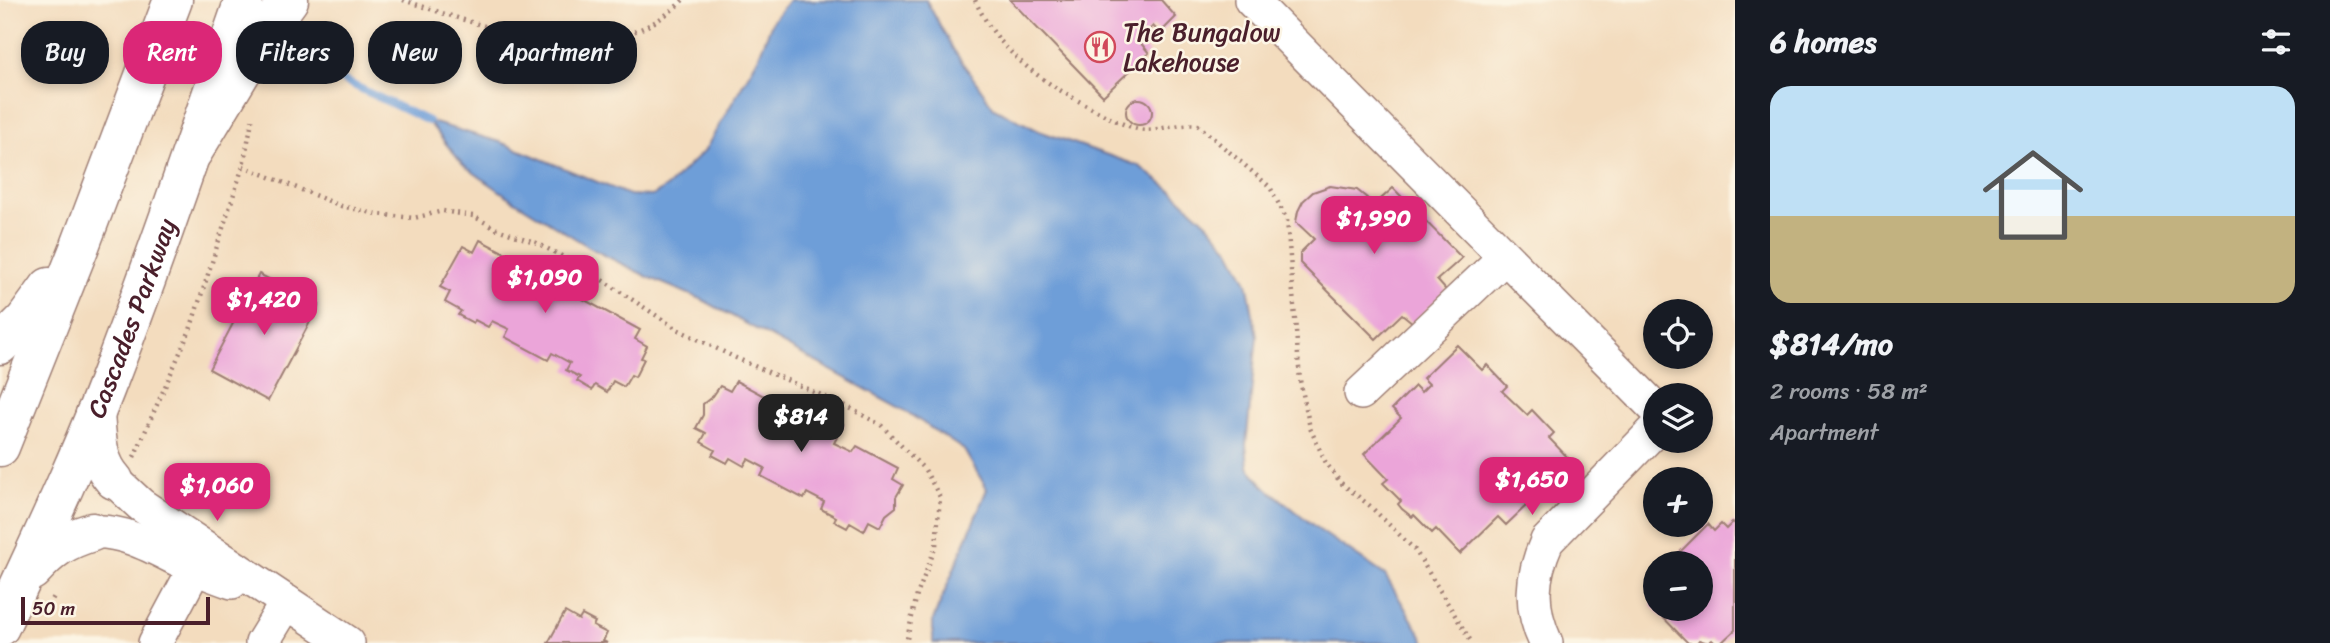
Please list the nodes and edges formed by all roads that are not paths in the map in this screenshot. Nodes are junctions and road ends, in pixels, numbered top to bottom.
1 (173, 0) edge
2 (244, 0) edge
3 (289, 0) edge
4 (1251, 0) edge
5 (193, 152) junction
6 (80, 246) junction
7 (1505, 257) junction
8 (0, 345) edge
9 (1361, 393) dead end
10 (1643, 396) edge
11 (95, 414) junction
12 (1643, 442) edge
13 (0, 447) edge
14 (121, 472) joint
15 (92, 532) joint
16 (195, 568) junction
17 (19, 586) junction
18 (287, 602) junction
19 (0, 627) edge
20 (155, 643) edge
21 (262, 643) edge
22 (348, 643) edge
23 (1546, 643) edge

1 - 6 main road
2 - 5 main road, Cascades Parkway
3 - 5 main road
4 - 7 street
5 - 11 main road, Cascades Parkway
6 - 8 main road
6 - 13 main road
7 - 9 street
7 - 10 street
11 - 14 main road
11 - 17 main road, Cascades Parkway
12 - 23 street
14 - 18 street
15 - 16 street
15 - 17 main road
16 - 18 street
16 - 20 street
17 - 19 main road, Cascades Parkway
18 - 21 street
18 - 22 street

